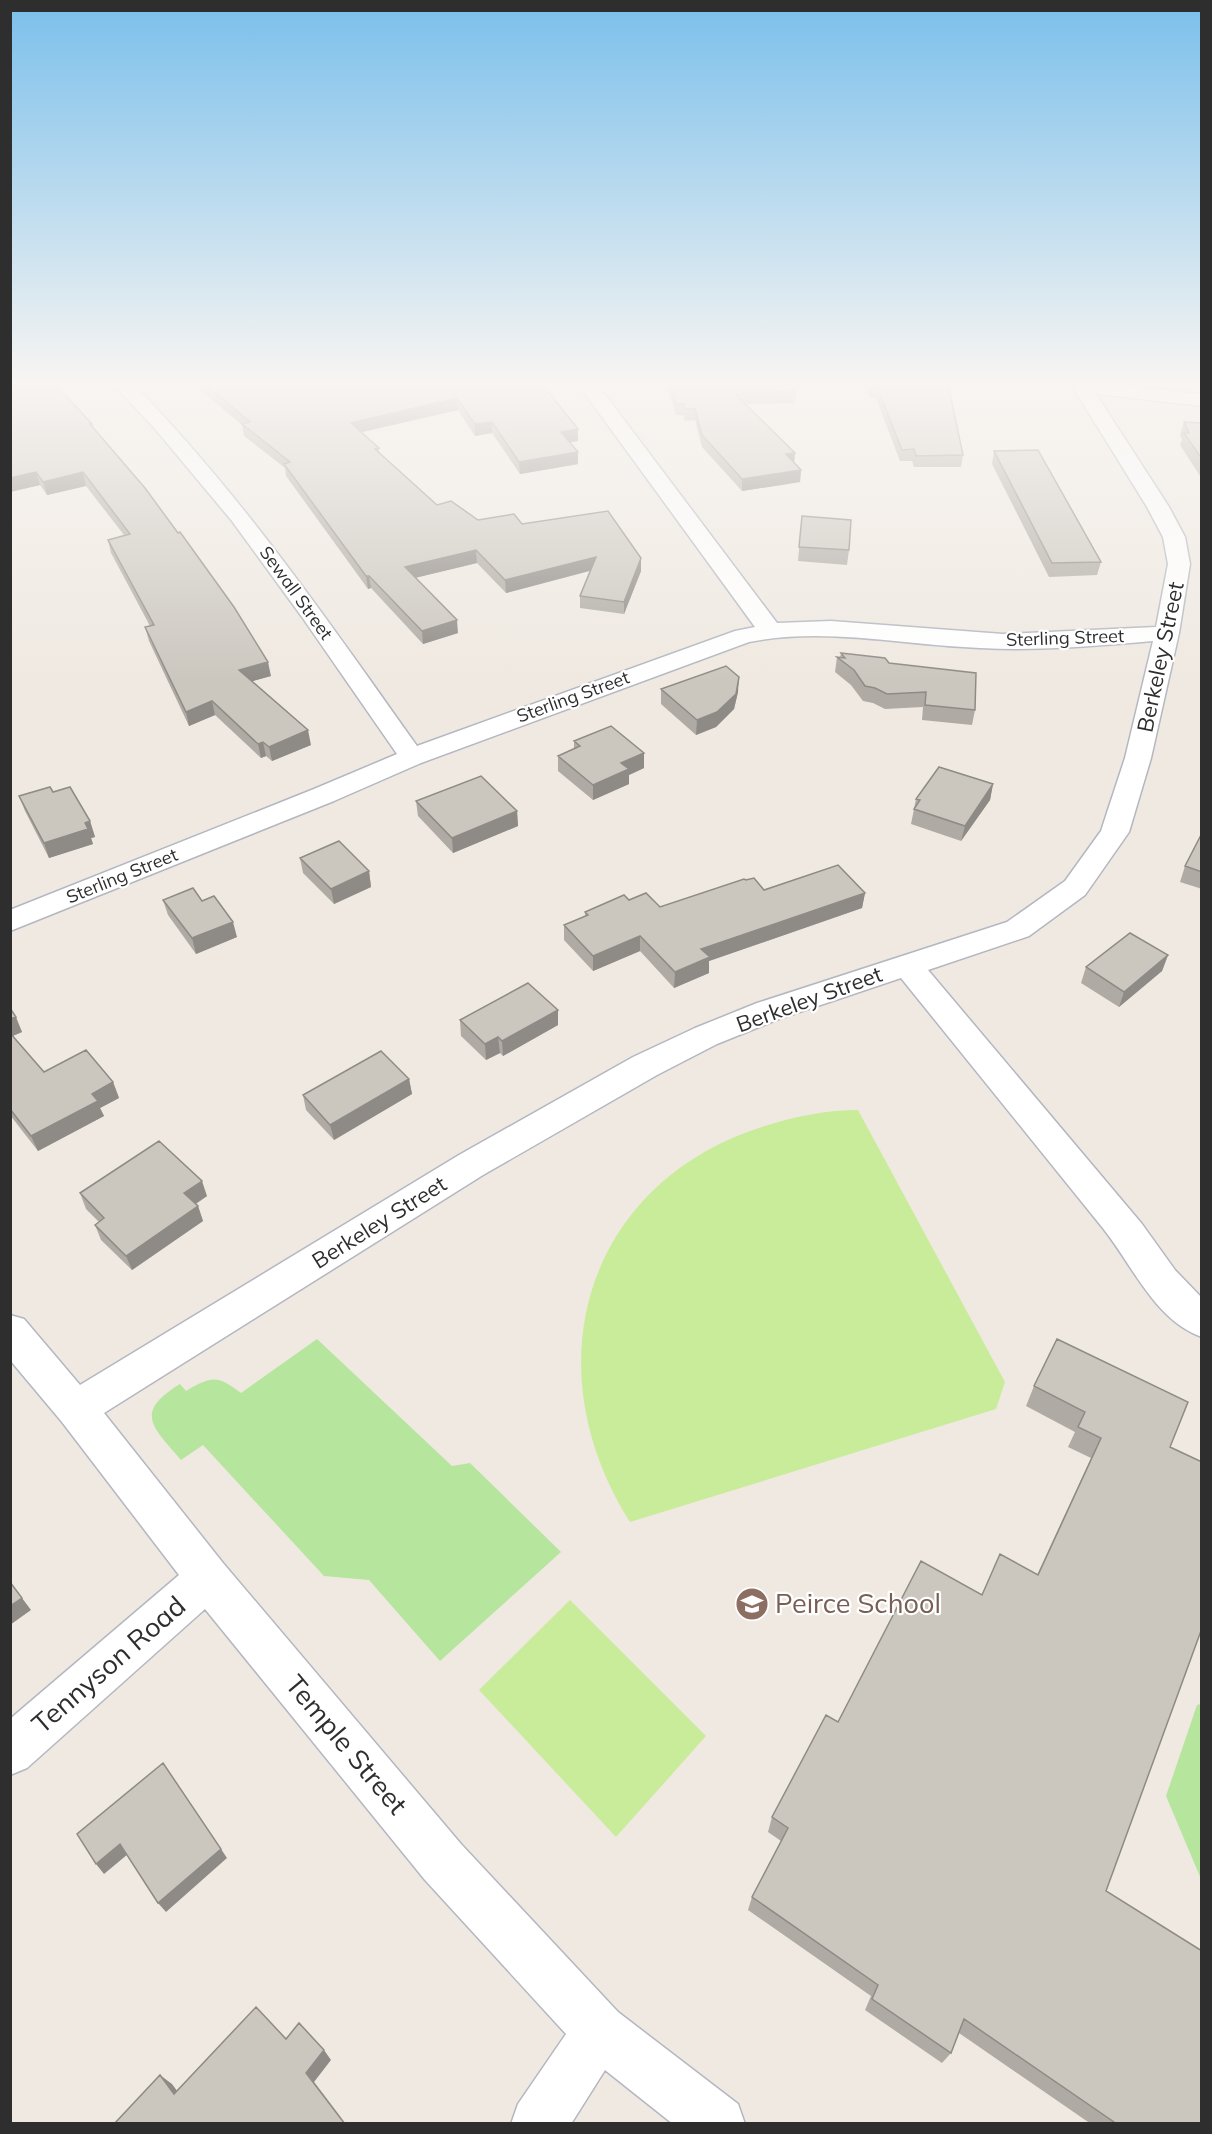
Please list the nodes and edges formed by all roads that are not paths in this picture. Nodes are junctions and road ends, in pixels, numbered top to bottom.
1 (211, 484) edge
2 (663, 484) edge
3 (1143, 484) edge
4 (769, 629) junction
5 (1167, 633) junction
6 (411, 757) junction
7 (10, 921) edge
8 (907, 964) junction
9 (1202, 1321) edge
10 (10, 1331) edge
11 (76, 1408) junction
12 (208, 1578) junction
13 (10, 1751) edge
14 (599, 2031) junction
15 (538, 2124) edge
16 (718, 2124) edge

1 - 6 street, Sewall Street
2 - 4 street
3 - 5 street, Berkeley Street
4 - 5 street, Sterling Street
4 - 6 street, Sterling Street
5 - 8 street, Berkeley Street
6 - 7 street, Sterling Street
8 - 9 street
8 - 11 street, Berkeley Street
10 - 11 street, Temple Street
11 - 12 street, Temple Street
12 - 13 street, Tennyson Road
12 - 14 street, Temple Street
14 - 15 street
14 - 16 street, Temple Street

